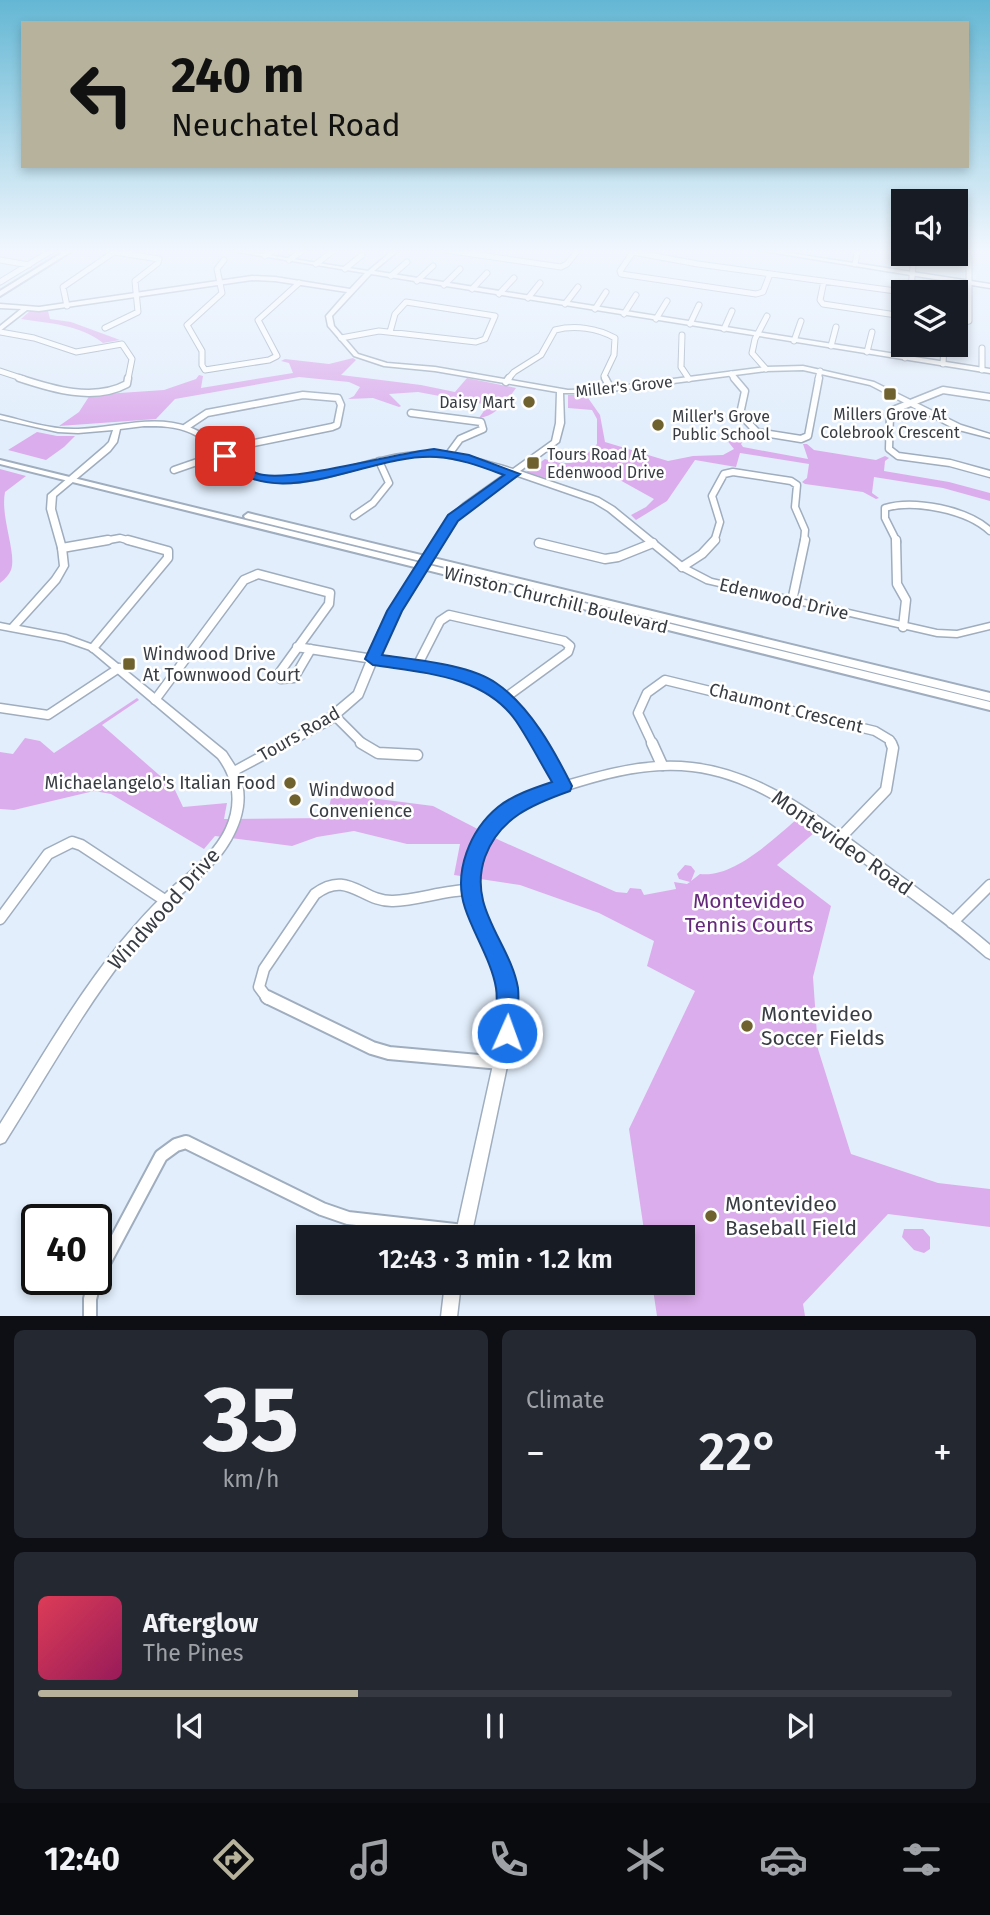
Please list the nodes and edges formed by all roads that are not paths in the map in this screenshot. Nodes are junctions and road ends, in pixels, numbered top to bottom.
1 (22, 310) edge
2 (138, 310) edge
3 (204, 310) edge
4 (269, 310) edge
5 (334, 310) edge
6 (398, 310) edge
7 (459, 310) edge
8 (603, 310) edge
9 (626, 310) edge
10 (661, 310) edge
11 (696, 310) edge
12 (732, 310) dead end
13 (865, 310) edge
14 (624, 314) junction
15 (891, 314) edge
16 (767, 316) dead end
17 (656, 319) junction
18 (801, 321) dead end
19 (690, 324) junction
20 (836, 327) dead end
21 (105, 328) dead end
22 (724, 329) junction
23 (0, 330) edge
24 (390, 332) junction
25 (872, 332) dead end
26 (682, 335) dead end
27 (759, 335) junction
28 (341, 338) junction
29 (794, 341) junction
30 (831, 346) junction
31 (982, 348) dead end
32 (867, 352) junction
33 (943, 357) edge
34 (905, 358) joint
35 (943, 364) junction
36 (766, 369) junction
37 (0, 371) edge
38 (820, 371) junction
39 (986, 371) edge
40 (731, 373) junction
41 (689, 379) junction
42 (506, 382) junction
43 (611, 389) junction
44 (560, 392) junction
45 (990, 397) edge
46 (910, 402) junction
47 (411, 413) dead end
48 (0, 417) edge
49 (117, 427) junction
50 (186, 427) junction
51 (990, 436) edge
52 (222, 454) junction
53 (449, 454) junction
54 (0, 455) edge
55 (379, 461) junction
56 (0, 462) edge
57 (174, 470) dead end
58 (514, 474) junction
59 (990, 474) edge
60 (72, 476) junction
61 (354, 516) dead end
62 (990, 531) edge
63 (539, 543) dead end
64 (653, 543) junction
65 (62, 548) junction
66 (424, 563) junction
67 (682, 567) junction
68 (792, 601) junction
69 (0, 626) edge
70 (990, 626) edge
71 (902, 627) junction
72 (12, 628) junction
73 (296, 647) junction
74 (93, 648) junction
75 (311, 649) junction
76 (373, 659) junction
77 (417, 666) junction
78 (119, 668) junction
79 (990, 696) edge
80 (505, 698) junction
81 (155, 700) junction
82 (990, 706) edge
83 (0, 708) edge
84 (335, 716) junction
85 (417, 755) dead end
86 (662, 765) junction
87 (234, 771) junction
88 (563, 786) junction
89 (840, 838) junction
90 (990, 885) edge
91 (470, 890) junction
92 (166, 901) junction
93 (0, 919) edge
94 (952, 923) junction
95 (990, 953) edge
96 (501, 1063) junction
97 (0, 1137) edge
98 (399, 1225) edge
99 (466, 1225) edge
100 (112, 1249) edge
101 (91, 1295) edge
102 (452, 1295) edge
103 (90, 1316) edge
104 (449, 1316) edge

1 - 23 street
2 - 21 street
3 - 4 street
5 - 28 street
6 - 24 street
7 - 24 street
8 - 14 street
9 - 14 street
10 - 17 street
11 - 19 street
12 - 22 street
13 - 15 street
14 - 17 street
16 - 27 street
17 - 19 street
18 - 29 street
19 - 22 street
20 - 30 street
22 - 27 street
23 - 37 street
24 - 28 street
25 - 32 street
26 - 41 street
27 - 29 street
27 - 36 street
28 - 42 street, Miller's Grove
29 - 30 street
30 - 32 street
31 - 39 street
32 - 34 street
33 - 35 street
34 - 35 street
35 - 39 street
36 - 38 street, Miller's Grove
36 - 40 street, Miller's Grove
38 - 40 street
38 - 46 street, Miller's Grove
40 - 41 street, Miller's Grove
41 - 43 street, Miller's Grove
42 - 43 street
42 - 44 street, Miller's Grove
43 - 44 street, Miller's Grove
44 - 58 street, Tours Road
45 - 46 street
46 - 51 street, Miller's Grove
46 - 59 street
47 - 53 street
48 - 49 street
49 - 50 street
49 - 60 street
50 - 52 street, Edenwood Drive
50 - 52 street
52 - 55 street, Edenwood Drive
52 - 57 street
53 - 55 street, Edenwood Drive
53 - 58 street, Edenwood Drive
54 - 60 main road, Winston Churchill Boulevard
55 - 61 street
56 - 60 main road, Winston Churchill Boulevard
58 - 64 street, Edenwood Drive
58 - 66 street, Tours Road
60 - 65 street
60 - 66 main road, Winston Churchill Boulevard
62 - 71 street
63 - 64 street
64 - 67 street, Edenwood Drive
65 - 72 street
65 - 74 street
66 - 76 street, Tours Road
66 - 79 main road, Winston Churchill Boulevard
66 - 82 main road, Winston Churchill Boulevard
67 - 68 street, Edenwood Drive
67 - 68 street
68 - 71 street, Edenwood Drive
69 - 72 street
70 - 71 street, Edenwood Drive
72 - 74 street
73 - 75 street
73 - 75 street
73 - 81 street
74 - 78 street
75 - 76 street
76 - 77 street
76 - 84 street, Tours Road
77 - 80 street
77 - 80 street
78 - 81 street
78 - 83 street
80 - 88 street
81 - 87 street
84 - 85 street
84 - 87 street, Tours Road
86 - 88 street, Montevideo Road
86 - 89 street, Montevideo Road
86 - 89 street, Chaumont Crescent
87 - 92 street, Windwood Drive
88 - 91 street, Montevideo Road
89 - 94 street, Montevideo Road
90 - 94 street
91 - 96 street, Montevideo Road
91 - 96 street
92 - 93 street
92 - 97 street, Windwood Drive
94 - 95 street, Montevideo Road
96 - 99 street, Montevideo Road
98 - 100 street
101 - 103 street
102 - 104 street

